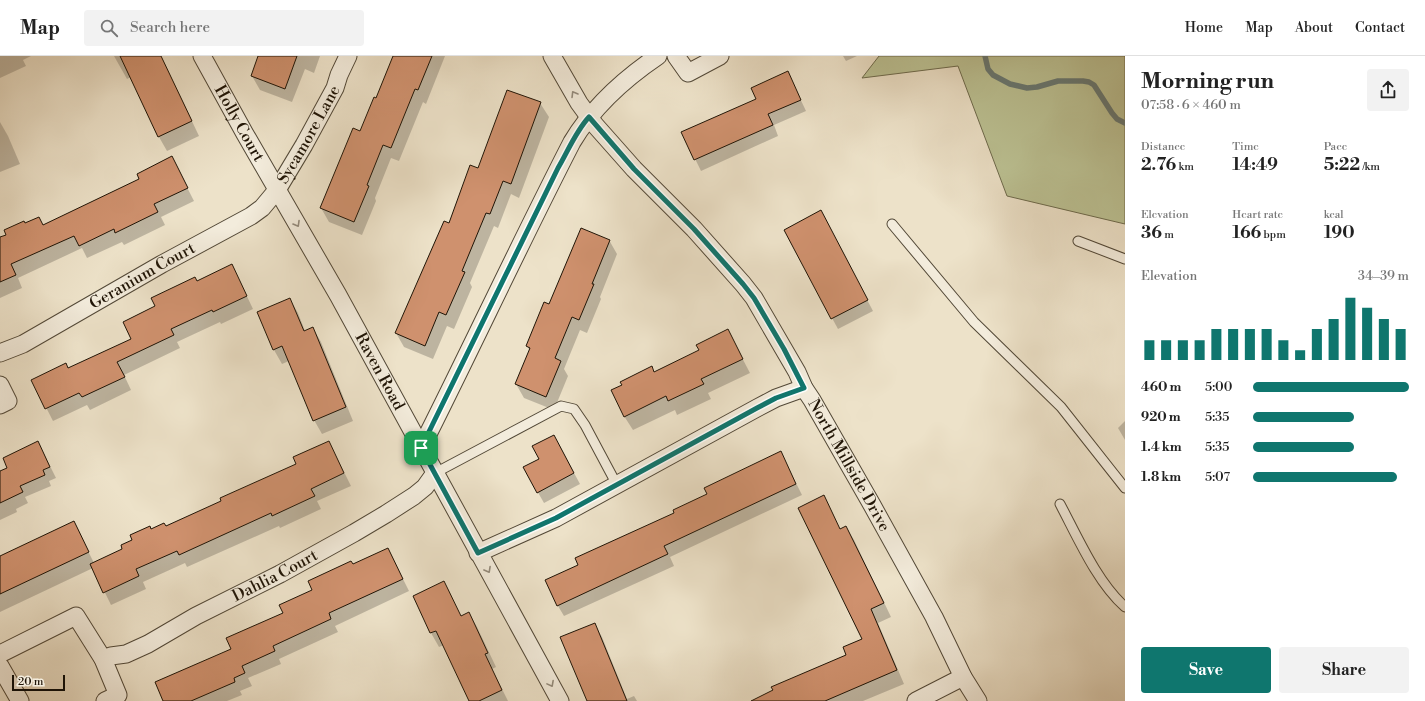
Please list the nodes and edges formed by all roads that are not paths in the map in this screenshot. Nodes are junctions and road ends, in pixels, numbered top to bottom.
1 (202, 56) edge
2 (348, 56) edge
3 (552, 56) edge
4 (658, 56) edge
5 (676, 56) edge
6 (720, 56) edge
7 (589, 117) junction
8 (277, 190) junction
9 (892, 224) dead end
10 (1078, 241) dead end
11 (1125, 259) edge
12 (0, 352) edge
13 (0, 385) edge
14 (804, 388) junction
15 (0, 405) edge
16 (421, 448) junction
17 (435, 473) junction
18 (617, 485) junction
19 (1125, 488) edge
20 (1060, 504) dead end
21 (478, 553) junction
22 (1125, 607) edge
23 (0, 654) edge
24 (103, 659) junction
25 (0, 666) edge
26 (963, 677) junction
27 (20, 701) edge
28 (105, 701) edge
29 (560, 701) edge
30 (916, 701) edge
31 (978, 701) edge

1 - 8 street, Holly Court
2 - 8 street, Sycamore Lane
7 -> 3 street, North Millside Drive
4 - 7 street
5 - 6 street
7 - 14 street, North Millside Drive
7 - 16 street
8 - 12 street, Geranium Court
8 -> 16 street, Raven Road
9 - 19 lane
10 - 11 lane
13 - 15 street
14 - 18 street
14 - 26 street, North Millside Drive
16 - 17 street, Raven Road
17 - 18 lane
17 - 21 street, Raven Road
17 - 24 street, Dahlia Court
18 - 21 street
20 - 22 lane
21 -> 29 street, Raven Road
23 - 24 street
24 - 28 street
25 - 27 street
26 - 30 street
26 - 31 street, North Millside Drive

